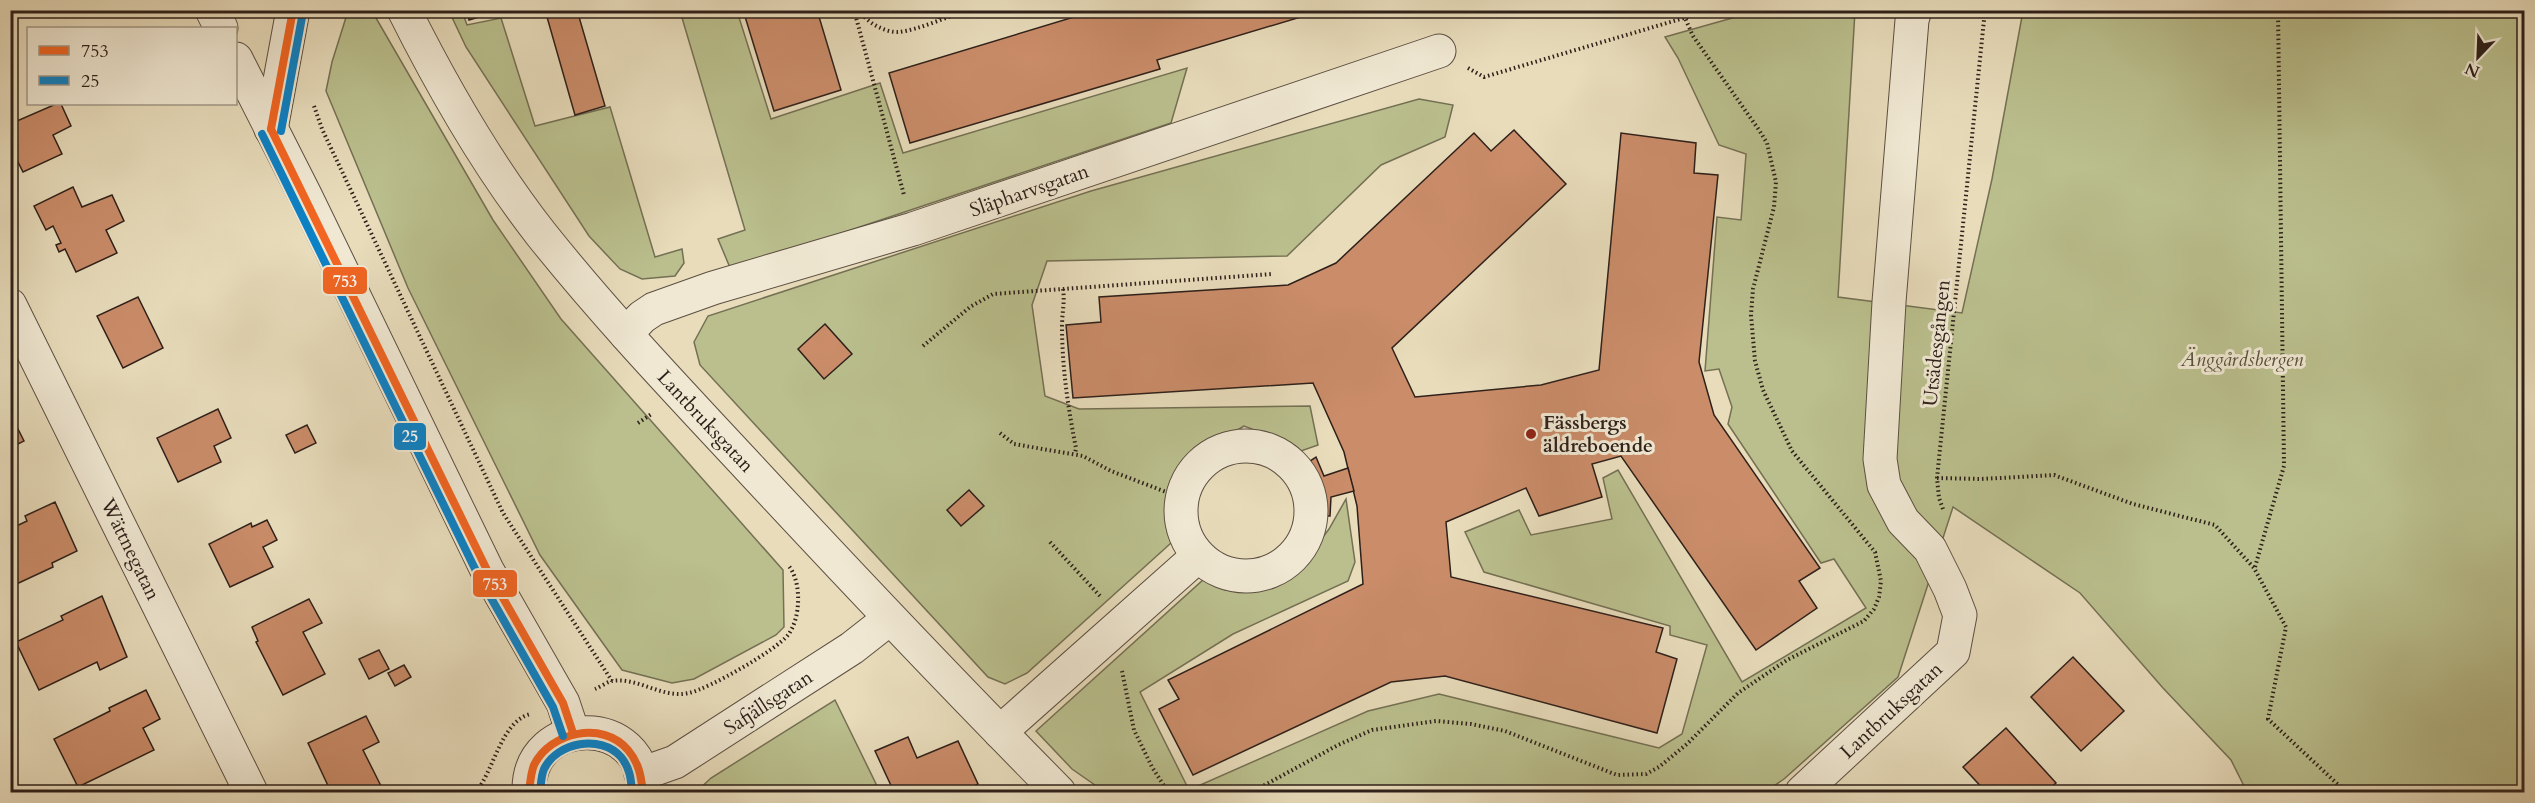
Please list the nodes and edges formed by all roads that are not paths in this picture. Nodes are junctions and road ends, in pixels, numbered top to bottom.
1 (212, 10) edge
2 (293, 10) edge
3 (404, 10) edge
4 (1915, 10) edge
5 (220, 27) edge
6 (1439, 51) road end
7 (237, 61) edge
8 (271, 129) junction
9 (10, 305) edge
10 (626, 334) junction
11 (1187, 547) road end
12 (889, 619) junction
13 (568, 718) junction
14 (1000, 732) junction
15 (642, 783) edge
16 (251, 792) edge
17 (529, 792) edge
18 (1059, 792) edge
19 (1802, 792) edge

1 - 5 street
2 - 8 street
3 - 10 street, Lantbruksgatan
4 - 19 street, Lantbruksgatan
6 - 10 street, Släpharvsgatan
7 - 8 street
8 - 13 street
9 - 16 street, Wättnegatan
10 - 12 street, Lantbruksgatan
11 - 14 street
12 - 14 street, Lantbruksgatan
12 - 15 street, Safjällsgatan
13 - 15 street
13 - 17 street
14 - 18 street, Lantbruksgatan

